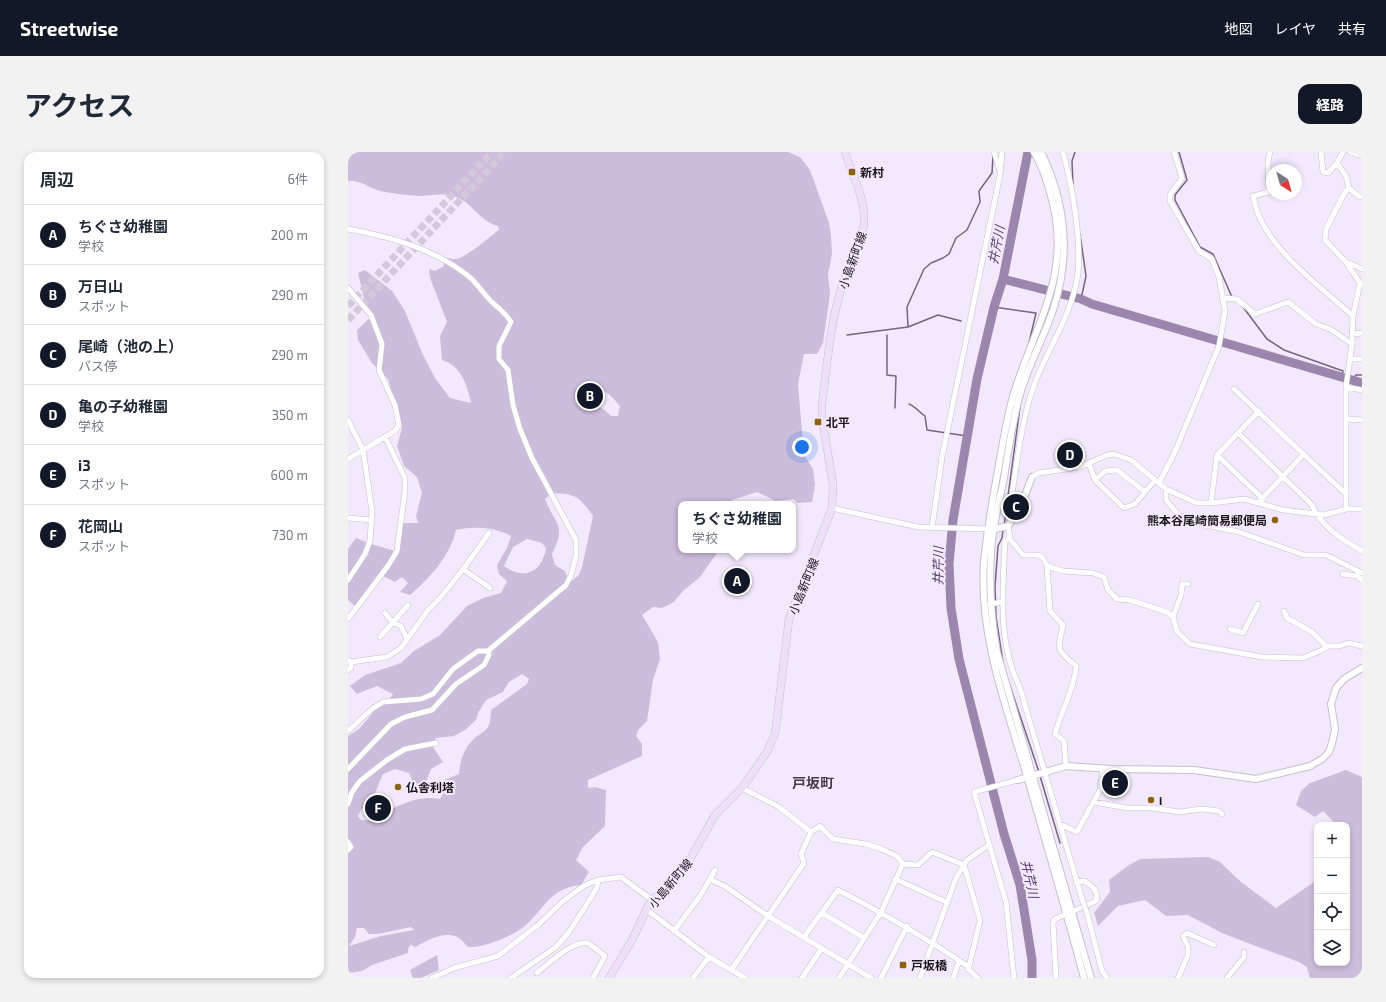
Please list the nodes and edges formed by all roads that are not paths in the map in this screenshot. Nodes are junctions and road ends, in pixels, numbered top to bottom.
1 (846, 152) edge
2 (994, 152) edge
3 (1002, 152) edge
4 (1034, 152) edge
5 (1041, 152) edge
6 (1063, 152) edge
7 (1174, 152) edge
8 (1270, 152) edge
9 (1322, 152) edge
10 (1343, 152) edge
11 (1350, 152) edge
12 (1362, 156) edge
13 (1337, 163) junction
14 (1000, 175) junction
15 (1349, 188) junction
16 (1360, 197) dead end
17 (348, 229) edge
18 (1346, 262) junction
19 (1362, 269) edge
20 (1057, 285) junction
21 (348, 288) edge
22 (1224, 298) junction
23 (1359, 304) edge
24 (1050, 310) junction
25 (1353, 316) junction
26 (1362, 333) edge
27 (1352, 334) junction
28 (1352, 344) junction
29 (1350, 359) junction
30 (1362, 360) edge
31 (1347, 386) junction
32 (1234, 389) dead end
33 (1362, 390) edge
34 (1259, 411) junction
35 (1346, 419) junction
36 (348, 420) edge
37 (1362, 420) edge
38 (1238, 433) junction
39 (385, 437) junction
40 (363, 450) junction
41 (1304, 454) junction
42 (1217, 455) junction
43 (348, 459) edge
44 (1089, 463) junction
45 (1032, 477) joint
46 (1282, 477) junction
47 (1095, 480) junction
48 (1157, 482) junction
49 (1166, 489) junction
50 (1145, 492) junction
51 (1346, 494) junction
52 (1263, 499) junction
53 (1022, 503) junction
54 (1211, 503) junction
55 (1258, 503) junction
56 (832, 508) junction
57 (1346, 509) junction
58 (1362, 509) edge
59 (1316, 514) junction
60 (348, 518) edge
61 (371, 520) junction
62 (1008, 526) junction
63 (933, 528) junction
64 (988, 529) junction
65 (995, 529) junction
66 (489, 533) dead end
67 (1010, 539) junction
68 (1362, 551) edge
69 (1047, 566) junction
70 (463, 569) junction
71 (1362, 573) edge
72 (1343, 574) dead end
73 (348, 580) edge
74 (1362, 580) edge
75 (1188, 584) dead end
76 (490, 588) dead end
77 (1003, 602) junction
78 (990, 604) junction
79 (1258, 604) dead end
80 (408, 605) dead end
81 (1284, 611) dead end
82 (385, 612) dead end
83 (1173, 617) junction
84 (348, 619) edge
85 (393, 623) junction
86 (1230, 629) dead end
87 (380, 637) dead end
88 (407, 639) junction
89 (1362, 646) edge
90 (1327, 647) junction
91 (488, 652) junction
92 (350, 661) edge
93 (1362, 668) edge
94 (348, 670) edge
95 (1014, 678) junction
96 (1006, 683) junction
97 (348, 731) edge
98 (436, 742) dead end
99 (1066, 766) junction
100 (1102, 768) junction
101 (348, 769) edge
102 (1045, 772) junction
103 (1032, 775) junction
104 (1018, 780) joint
105 (742, 788) junction
106 (1094, 802) junction
107 (348, 804) edge
108 (1222, 814) dead end
109 (1060, 824) junction
110 (811, 832) junction
111 (348, 842) edge
112 (989, 845) junction
113 (348, 850) edge
114 (903, 864) junction
115 (964, 865) junction
116 (715, 870) dead end
117 (710, 879) junction
118 (895, 879) junction
119 (598, 880) junction
120 (1076, 882) junction
121 (652, 900) junction
122 (946, 902) junction
123 (647, 910) junction
124 (1073, 911) junction
125 (880, 912) junction
126 (822, 913) junction
127 (1066, 913) junction
128 (768, 916) junction
129 (907, 926) junction
130 (674, 931) junction
131 (804, 938) junction
132 (864, 938) junction
133 (932, 942) junction
134 (1214, 945) dead end
135 (822, 948) junction
136 (1244, 952) dead end
137 (709, 957) junction
138 (960, 961) junction
139 (849, 964) junction
140 (969, 967) junction
141 (732, 969) junction
142 (537, 973) dead end
143 (432, 978) edge
144 (511, 978) edge
145 (593, 978) edge
146 (609, 978) edge
147 (693, 978) edge
148 (744, 978) edge
149 (802, 978) edge
150 (839, 978) edge
151 (871, 978) edge
152 (881, 978) edge
153 (920, 978) edge
154 (953, 978) edge
155 (978, 978) edge
156 (1014, 978) edge
157 (1056, 978) edge
158 (1084, 978) edge
159 (1091, 978) edge
160 (1107, 978) edge
161 (1178, 978) edge
162 (1227, 978) edge

1 - 56 main road, 小島新町線
2 - 14 street
3 - 14 street
4 - 20 street
5 - 20 street
6 - 53 street
7 - 22 street
8 - 25 street
9 - 13 street
10 - 13 street
11 - 12 street
13 - 15 street
14 - 63 street
15 - 16 street
15 - 18 street
17 - 91 street
18 - 19 street
18 - 23 street
20 - 24 street
21 - 39 street
22 - 28 street
22 - 48 street
23 - 25 street
24 - 64 street
24 - 65 street
25 - 27 street
26 - 27 street
27 - 28 street
28 - 29 street
29 - 30 street
29 - 31 street
31 - 33 street
31 - 35 street
32 - 34 street
34 - 38 street
34 - 41 street
35 - 37 street
35 - 51 street
36 - 40 street
38 - 42 street
38 - 46 street
39 - 40 street
39 - 84 street
40 - 43 street
40 - 61 street
41 - 46 street
41 - 51 street
42 - 52 street
42 - 54 street
44 - 45 street
44 - 47 street
44 - 48 street
45 - 53 street
46 - 52 street
46 - 59 street
47 - 50 street
47 - 50 street
48 - 49 street
48 - 50 street
49 - 54 street
49 - 71 street
51 - 57 street
52 - 55 street
53 - 62 street
54 - 55 street
55 - 59 street
56 - 63 street
56 - 105 main road, 小島新町線
57 - 58 street
57 - 59 street
59 - 68 street
60 - 61 street
61 - 73 street
62 - 65 street
62 - 67 street
63 - 64 street
64 - 65 street
64 - 103 street
65 - 78 street
66 - 70 street
67 - 69 street
67 - 77 street
69 - 83 street
69 - 99 street
70 - 76 street
70 - 88 street
72 - 74 street
75 - 83 street
77 - 78 street
77 - 95 street
78 - 96 street
79 - 86 street
80 - 85 street
81 - 90 street
82 - 85 street
83 - 90 street
85 - 87 street
85 - 88 street
88 - 92 street
89 - 90 street
91 - 97 street
91 - 101 street
92 - 94 street
93 - 100 street
95 - 96 street
95 - 102 street
96 - 103 street
98 - 107 street
99 - 100 street
99 - 102 street
100 - 106 street
102 - 103 street
102 - 109 street
103 - 104 street
103 - 124 street
103 - 127 street
104 - 112 street
105 - 110 street
105 - 121 main road, 小島新町線
106 - 108 street
106 - 109 street
109 - 120 street
110 - 114 street
110 - 128 street
111 - 113 street
112 - 115 street
112 - 156 street
114 - 115 street
114 - 118 street
115 - 122 street
115 - 140 street
116 - 117 street
117 - 128 street
117 - 130 street
118 - 122 street
118 - 125 street
119 - 121 street
119 - 143 street
119 - 144 street
120 - 124 street
120 - 160 street, bridge
121 - 123 main road, 小島新町線
122 - 133 street
123 - 130 street
123 - 146 main road, 小島新町線
124 - 127 street
124 - 159 street
125 - 126 street
125 - 129 street
125 - 132 street
126 - 131 street
126 - 132 street
127 - 157 street
127 - 158 street
128 - 131 street
128 - 141 street
129 - 133 street
129 - 152 street
130 - 137 street
131 - 135 street
132 - 139 street
133 - 138 street
133 - 153 street
134 - 161 street
135 - 139 street
135 - 149 street
136 - 162 street
137 - 141 street
137 - 147 street
138 - 140 street
138 - 154 street
139 - 150 street
139 - 151 street
140 - 155 street
141 - 148 street
142 - 145 street

